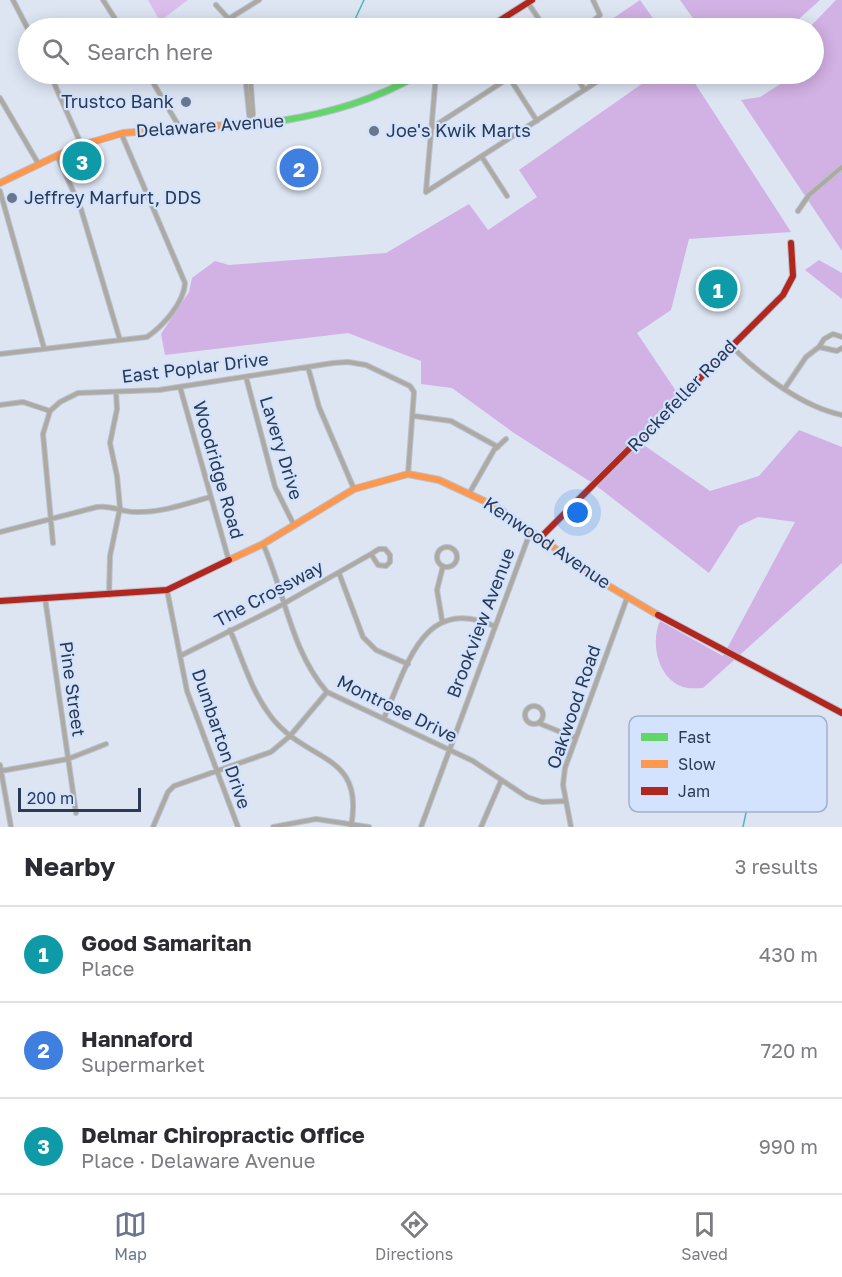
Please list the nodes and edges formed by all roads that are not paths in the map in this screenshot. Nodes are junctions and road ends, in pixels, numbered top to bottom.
1 (13, 0) edge
2 (103, 0) edge
3 (260, 0) edge
4 (593, 0) edge
5 (530, 1) edge
6 (216, 5) dead end
7 (22, 18) edge
8 (115, 18) edge
9 (230, 18) joint
10 (504, 18) edge
11 (539, 18) edge
12 (598, 18) edge
13 (54, 84) edge
14 (154, 84) edge
15 (246, 84) edge
16 (251, 84) edge
17 (403, 84) edge
18 (435, 84) edge
19 (495, 84) edge
20 (514, 84) edge
21 (581, 84) edge
22 (592, 84) edge
23 (584, 89) junction
24 (0, 98) edge
25 (537, 121) junction
26 (250, 124) junction
27 (180, 128) junction
28 (432, 128) junction
29 (122, 133) junction
30 (81, 145) junction
31 (57, 155) junction
32 (482, 157) junction
33 (38, 164) junction
34 (842, 167) edge
35 (0, 183) edge
36 (0, 191) edge
37 (507, 196) dead end
38 (798, 211) dead end
39 (791, 243) dead end
40 (842, 337) edge
41 (120, 340) junction
42 (731, 346) junction
43 (819, 347) junction
44 (44, 348) junction
45 (842, 348) edge
46 (0, 354) edge
47 (308, 367) junction
48 (246, 377) junction
49 (180, 387) junction
50 (785, 388) junction
51 (116, 392) junction
52 (0, 405) edge
53 (50, 411) junction
54 (842, 415) edge
55 (414, 416) junction
56 (506, 439) dead end
57 (498, 447) junction
58 (408, 474) junction
59 (354, 489) junction
60 (470, 493) junction
61 (210, 497) junction
62 (120, 507) junction
63 (49, 519) junction
64 (294, 525) junction
65 (531, 530) junction
66 (0, 532) edge
67 (541, 537) junction
68 (53, 543) dead end
69 (263, 544) junction
70 (370, 554) junction
71 (229, 561) junction
72 (443, 566) junction
73 (339, 572) junction
74 (167, 590) junction
75 (109, 595) junction
76 (45, 598) junction
77 (627, 598) junction
78 (0, 601) edge
79 (285, 602) junction
80 (442, 620) junction
81 (494, 626) junction
82 (230, 630) junction
83 (180, 656) junction
84 (408, 664) junction
85 (327, 692) junction
86 (842, 713) edge
87 (384, 718) junction
88 (542, 724) junction
89 (290, 736) junction
90 (575, 738) junction
91 (106, 744) dead end
92 (448, 749) junction
93 (68, 759) junction
94 (0, 765) edge
95 (1, 771) edge
96 (214, 771) junction
97 (501, 781) junction
98 (566, 801) junction
99 (76, 813) dead end
100 (352, 825) edge
101 (11, 827) edge
102 (153, 827) edge
103 (238, 827) edge
104 (273, 827) edge
105 (369, 827) edge
106 (421, 827) edge
107 (481, 827) edge
108 (571, 827) edge

1 - 7 street
2 - 8 street
3 - 9 street
4 - 12 street
5 - 10 street
5 - 11 street
6 - 9 street
13 - 30 street
14 - 27 street
15 - 26 street
16 - 26 street
17 - 26 street, Delaware Avenue
18 - 28 street
19 - 28 street
20 - 25 street
21 - 23 street
22 - 23 street
23 - 25 street
24 - 33 street
25 - 32 street
26 - 27 street, Delaware Avenue
27 - 29 street, Delaware Avenue
28 - 32 street
29 - 30 street, Delaware Avenue
29 - 41 street
30 - 31 street, Delaware Avenue
31 - 33 street, Delaware Avenue
31 - 41 street
32 - 37 street
33 - 35 street, Delaware Avenue
34 - 38 street
36 - 44 street
39 - 42 street, Rockefeller Road
40 - 43 street
41 - 44 street
42 - 50 street
42 - 67 street, Rockefeller Road
43 - 45 street
43 - 50 street
44 - 46 street
47 - 48 street, East Poplar Drive
47 - 55 street, East Poplar Drive
47 - 59 street
48 - 49 street, East Poplar Drive
48 - 64 street, Lavery Drive
49 - 51 street, East Poplar Drive
49 - 61 street, Woodridge Road
50 - 54 street
51 - 53 street, East Poplar Drive
51 - 62 street
52 - 53 street
53 - 63 street
55 - 57 street
55 - 58 street
56 - 57 street
57 - 60 street
58 - 59 street, Kenwood Avenue
58 - 60 street, Kenwood Avenue
59 - 64 street, Kenwood Avenue
60 - 65 street, Kenwood Avenue
61 - 62 street
61 - 71 street, Woodridge Road
62 - 63 street
62 - 75 street
63 - 66 street
63 - 68 street
64 - 69 street, Kenwood Avenue
65 - 67 street, Kenwood Avenue
65 - 81 street, Brookview Avenue
67 - 77 street, Kenwood Avenue
69 - 71 street, Kenwood Avenue
69 - 79 street, Montrose Drive
70 - 70 street
70 - 73 street, The Crossway
71 - 74 street, Kenwood Avenue
72 - 72 street
72 - 80 street
73 - 79 street, The Crossway
73 - 84 street
74 - 75 street, Kenwood Avenue
74 - 83 street, Dumbarton Drive
75 - 76 street, Kenwood Avenue
76 - 78 street, Kenwood Avenue
76 - 93 street, Pine Street
77 - 86 street, Kenwood Avenue
77 - 90 street, Oakwood Road
79 - 82 street, The Crossway
79 - 85 street, Montrose Drive
80 - 81 street
80 - 84 street
81 - 92 street, Brookview Avenue
82 - 83 street, The Crossway
82 - 89 street
83 - 96 street, Dumbarton Drive
84 - 87 street
85 - 87 street, Montrose Drive
85 - 89 street
87 - 92 street, Montrose Drive
88 - 88 street
88 - 90 street
89 - 96 street
89 - 100 street
90 - 98 street, Oakwood Road
91 - 93 street
92 - 97 street, Montrose Drive
92 - 106 street, Brookview Avenue
93 - 95 street
93 - 99 street, Pine Street
94 - 95 street
95 - 101 street
96 - 102 street
96 - 103 street, Dumbarton Drive
97 - 98 street, Montrose Drive
97 - 107 street
98 - 108 street, Oakwood Road
100 - 104 street
100 - 105 street

